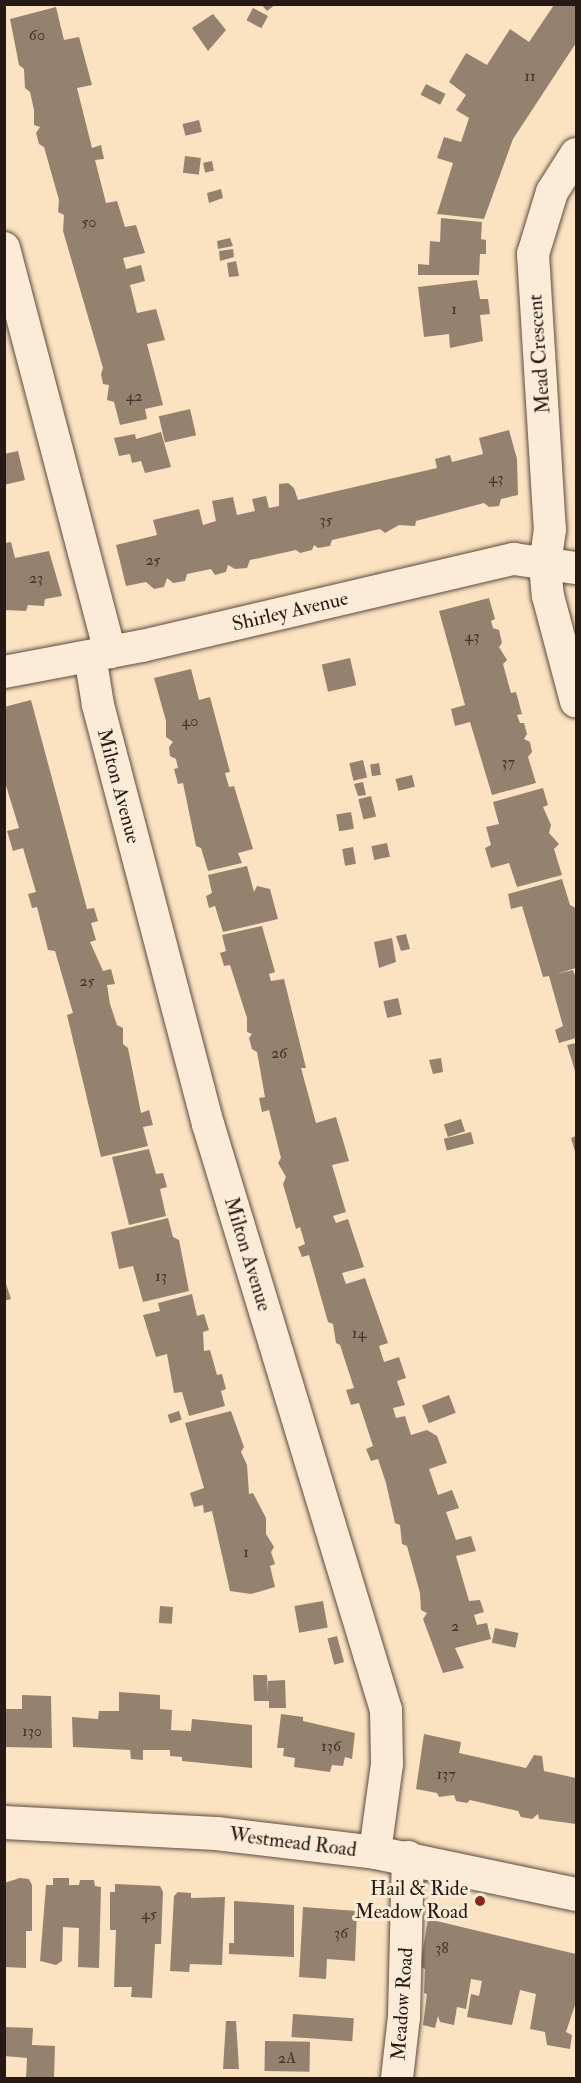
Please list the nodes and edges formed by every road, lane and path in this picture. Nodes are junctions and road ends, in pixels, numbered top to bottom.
1 (576, 153) edge
2 (4, 248) edge
3 (545, 564) junction
4 (576, 568) edge
5 (100, 655) junction
6 (4, 672) edge
7 (576, 701) edge
8 (4, 1822) edge
9 (375, 1852) junction
10 (408, 1857) junction
11 (576, 1894) edge
12 (397, 2079) edge

1 - 3 street, Mead Crescent
2 - 5 street, Milton Avenue
3 - 4 street, Shirley Avenue
3 - 5 street, Shirley Avenue
3 - 7 street, Mead Crescent
5 - 6 street, Shirley Avenue
5 - 9 street, Milton Avenue
8 - 9 street, Westmead Road
9 - 10 street, Westmead Road
10 - 11 street, Westmead Road
10 - 12 street, Meadow Road

